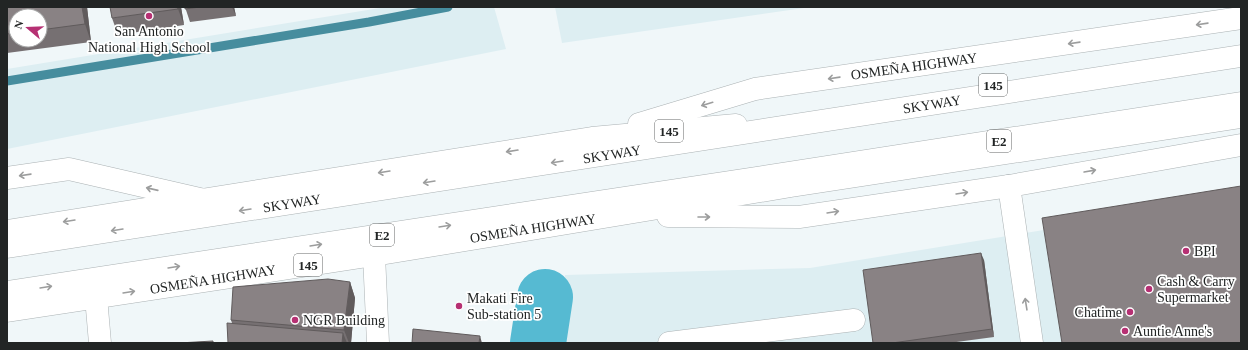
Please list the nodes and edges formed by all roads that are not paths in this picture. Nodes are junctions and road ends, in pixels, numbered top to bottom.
1 (1241, 18) edge
2 (1241, 47) edge
3 (1241, 56) edge
4 (1241, 103) edge
5 (1241, 117) edge
6 (592, 138) junction
7 (1241, 145) edge
8 (7, 178) edge
9 (1009, 186) junction
10 (204, 200) junction
11 (609, 216) junction
12 (7, 231) edge
13 (7, 247) edge
14 (374, 255) junction
15 (7, 292) edge
16 (96, 297) junction
17 (7, 311) edge
18 (854, 320) dead end
19 (100, 343) edge
20 (378, 343) edge
21 (669, 343) edge
22 (1032, 343) edge

1 -> 6 main road, OSMEÑA HIGHWAY
2 - 6 main road, OSMEÑA HIGHWAY / 145
3 -> 13 main road, SKYWAY
15 -> 4 main road, E2
5 - 11 main road, OSMEÑA HIGHWAY / 145
6 -> 10 main road, OSMEÑA HIGHWAY / 145
9 -> 7 main road, OSMEÑA HIGHWAY
10 -> 8 main road
11 -> 9 main road, OSMEÑA HIGHWAY
22 -> 9 main road
10 -> 12 main road, OSMEÑA HIGHWAY / 145
11 - 14 main road, OSMEÑA HIGHWAY / 145
16 -> 14 main road, OSMEÑA HIGHWAY / 145
14 - 20 main road
16 - 17 main road, OSMEÑA HIGHWAY / 145
16 - 19 main road
18 - 21 main road

